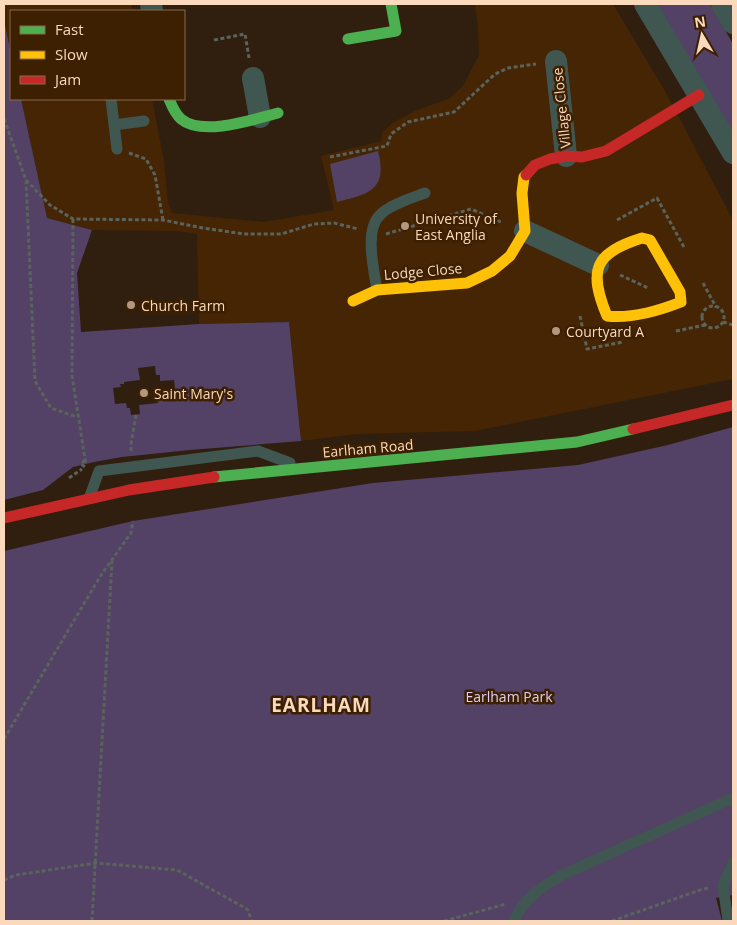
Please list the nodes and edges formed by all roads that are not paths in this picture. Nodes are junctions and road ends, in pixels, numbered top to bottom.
1 (391, 4) edge
2 (644, 4) edge
3 (722, 4) edge
4 (733, 23) edge
5 (348, 39) dead end
6 (556, 61) road end
7 (253, 78) road end
8 (699, 95) junction
9 (111, 100) edge
10 (169, 100) edge
11 (269, 115) joint
12 (144, 120) dead end
13 (114, 125) junction
14 (118, 149) road end
15 (733, 153) edge
16 (566, 156) junction
17 (425, 193) dead end
18 (525, 231) junction
19 (598, 265) junction
20 (377, 290) junction
21 (353, 301) dead end
22 (733, 405) edge
23 (303, 468) junction
24 (90, 498) junction
25 (4, 518) edge
26 (733, 798) edge
27 (733, 863) edge
28 (514, 921) edge
29 (728, 921) edge

1 - 5 street
2 - 8 street
3 - 4 street
6 - 16 street, Village Close
7 - 11 street
8 - 15 street
8 - 16 street
9 - 13 lane
10 - 11 street
12 - 13 lane
13 - 14 lane
16 - 18 street
17 - 20 lane
18 - 19 street
18 - 20 street, Lodge Close
19 - 19 street
20 - 21 street, Lodge Close
22 - 23 street, Earlham Road
23 - 24 street, Earlham Road
23 - 24 lane
24 - 25 street, Earlham Road
26 - 28 lane
27 - 29 lane

